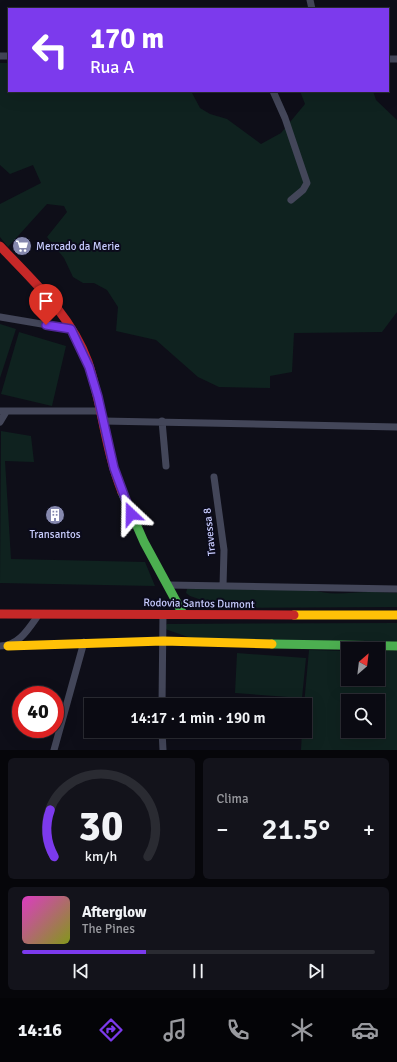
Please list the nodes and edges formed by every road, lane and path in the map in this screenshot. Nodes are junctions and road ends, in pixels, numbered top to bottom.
1 (273, 92) edge
2 (292, 200) dead end
3 (0, 246) edge
4 (0, 317) edge
5 (71, 329) junction
6 (3, 411) edge
7 (101, 411) junction
8 (103, 421) junction
9 (162, 421) junction
10 (0, 422) edge
11 (397, 427) edge
12 (166, 466) dead end
13 (214, 477) dead end
14 (168, 585) junction
15 (223, 586) junction
16 (397, 589) edge
17 (0, 614) edge
18 (39, 614) junction
19 (163, 614) junction
20 (183, 614) junction
21 (397, 615) edge
22 (163, 641) junction
23 (84, 642) junction
24 (4, 646) edge
25 (397, 646) edge
26 (162, 698) edge
27 (162, 738) edge
28 (54, 750) edge
29 (162, 750) edge

1 - 2 street
3 - 5 main road
4 - 5 street
5 - 7 main road
6 - 7 street
6 - 10 street
7 - 8 main road
8 - 9 street
8 - 14 main road
9 - 11 street
9 - 12 street
13 - 15 street, Travessa 8
14 - 15 street
14 - 20 main road
15 - 16 street
17 - 18 main road, Rodovia Santos Dumont
18 - 19 main road, Rodovia Santos Dumont
18 - 24 street
19 - 20 main road, Rodovia Santos Dumont
19 - 22 street
20 - 21 main road, Rodovia Santos Dumont
22 - 23 main road
22 - 25 main road
22 - 26 street
23 - 24 main road
23 - 28 street
27 - 29 street

